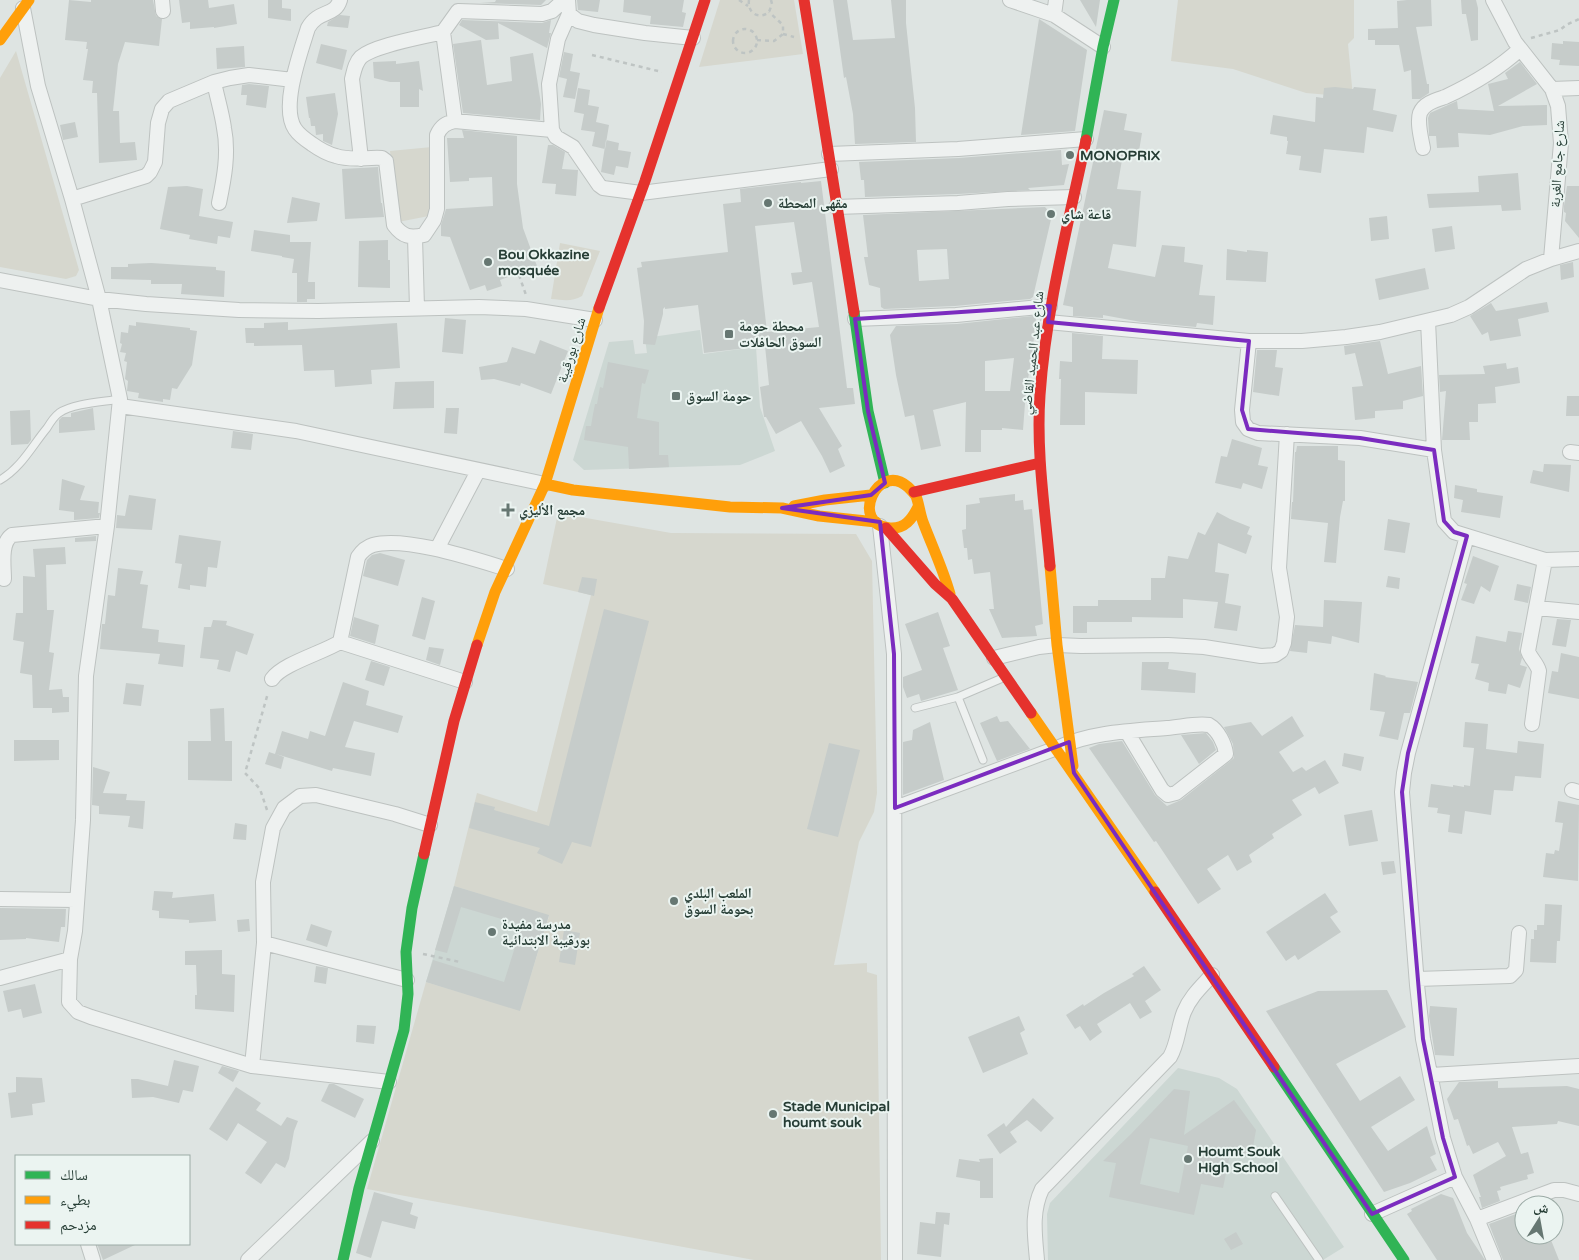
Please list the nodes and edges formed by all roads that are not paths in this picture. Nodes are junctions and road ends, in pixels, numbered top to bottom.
1 (340, 0) edge
2 (705, 0) edge
3 (804, 0) edge
4 (1010, 0) edge
5 (1056, 0) edge
6 (1114, 0) edge
7 (1492, 0) edge
8 (26, 4) edge
9 (567, 5) edge
10 (456, 6) edge
11 (1054, 15) junction
12 (443, 32) junction
13 (693, 38) junction
14 (0, 40) edge
15 (1518, 46) junction
16 (1103, 47) junction
17 (293, 80) junction
18 (214, 82) junction
19 (1579, 88) edge
20 (1552, 89) junction
21 (455, 121) junction
22 (552, 130) junction
23 (1086, 139) junction
24 (1422, 148) dead end
25 (829, 154) junction
26 (361, 159) junction
27 (831, 169) junction
28 (641, 193) junction
29 (1074, 197) junction
30 (72, 199) junction
31 (219, 203) dead end
32 (836, 207) junction
33 (415, 237) junction
34 (1579, 251) edge
35 (1551, 258) junction
36 (0, 280) edge
37 (99, 299) junction
38 (1050, 306) junction
39 (417, 308) junction
40 (855, 319) junction
41 (595, 320) junction
42 (1428, 321) junction
43 (1048, 322) junction
44 (1249, 341) junction
45 (120, 402) junction
46 (1287, 434) junction
47 (1434, 450) junction
48 (1040, 463) junction
49 (478, 471) junction
50 (0, 480) edge
51 (885, 483) junction
52 (545, 484) junction
53 (914, 492) junction
54 (871, 496) junction
55 (918, 507) junction
56 (782, 508) junction
57 (880, 525) junction
58 (107, 526) junction
59 (1467, 536) junction
60 (437, 550) junction
61 (1579, 559) edge
62 (1545, 560) junction
63 (506, 569) junction
64 (4, 580) dead end
65 (952, 598) junction
66 (1537, 608) junction
67 (1579, 612) edge
68 (340, 642) junction
69 (1057, 645) junction
70 (994, 658) junction
71 (1005, 676) junction
72 (272, 679) road end
73 (465, 682) junction
74 (958, 697) junction
75 (915, 708) dead end
76 (1532, 724) dead end
77 (1127, 732) junction
78 (1063, 745) junction
79 (983, 760) dead end
80 (895, 808) junction
81 (430, 825) junction
82 (0, 899) edge
83 (76, 900) junction
84 (1519, 934) dead end
85 (264, 943) junction
86 (70, 959) junction
87 (1212, 975) junction
88 (0, 978) edge
89 (1417, 979) junction
90 (407, 980) junction
91 (252, 1066) junction
92 (1579, 1066) edge
93 (1431, 1075) junction
94 (389, 1082) junction
95 (374, 1138) junction
96 (1455, 1177) junction
97 (1579, 1194) edge
98 (1275, 1196) dead end
99 (1372, 1214) junction
100 (1477, 1219) junction
101 (88, 1245) edge
102 (93, 1260) edge
103 (248, 1260) edge
104 (343, 1260) edge
105 (895, 1260) edge
106 (1036, 1260) edge
107 (1320, 1260) edge
108 (1404, 1260) edge
109 (1494, 1260) edge

1 - 17 street
2 - 13 main road, شارع بورقيبة
3 - 25 main road
4 - 11 street
5 - 11 street
6 - 16 main road, شارع عبد الحميد القاضي
7 - 15 street, شارع جامع الغربة
8 - 14 main road
8 - 30 street
9 - 10 street
9 - 13 street
9 - 22 street
10 - 12 street
11 - 16 street
12 - 21 street
12 - 26 street
13 - 28 main road, شارع بورقيبة
15 - 20 street, شارع جامع الغربة
15 - 24 street
16 - 23 main road, شارع عبد الحميد القاضي
17 - 18 street
17 - 26 street
18 - 30 street
18 - 31 street
19 - 20 street
20 - 35 street, شارع جامع الغربة
21 - 22 street
21 - 33 street
22 - 28 street
23 - 25 street
23 - 29 main road, شارع عبد الحميد القاضي
25 - 27 main road
26 - 33 street
27 - 28 street
27 - 32 main road
28 - 41 main road, شارع بورقيبة
29 - 32 street
29 - 38 main road, شارع عبد الحميد القاضي
30 - 37 street
32 - 40 main road
33 - 39 street
34 - 35 street
35 - 42 street
36 - 37 street
37 - 39 street
37 - 45 street
38 - 40 street
38 - 43 main road, شارع عبد الحميد القاضي
39 - 41 street
40 - 51 main road
41 - 52 main road, شارع بورقيبة
42 - 44 street
42 - 47 street
43 - 44 street
43 - 48 main road, شارع عبد الحميد القاضي
44 - 46 street
45 - 49 street
45 - 50 lane
45 - 58 street
46 - 47 street
46 - 69 street
47 - 59 street
48 - 53 main road
48 - 69 main road, شارع عبد الحميد القاضي
49 - 52 street
49 - 60 street
51 - 53 main road
51 - 54 main road
52 - 56 main road
52 - 63 main road, شارع بورقيبة
53 - 55 main road
54 - 56 main road
54 - 57 main road
55 - 57 main road
55 - 65 main road
56 - 57 main road
57 - 65 main road
57 - 80 street
58 - 64 street
58 - 83 street
59 - 62 street
59 - 89 street
60 - 63 street
60 - 68 street
61 - 62 street
62 - 66 street
63 - 73 main road, شارع بورقيبة
65 - 70 main road
66 - 67 street
66 - 76 street
68 - 72 street
68 - 73 street
69 - 70 street
69 - 78 main road, شارع عبد الحميد القاضي
70 - 71 main road
71 - 74 lane
71 - 78 main road
73 - 81 main road, شارع بورقيبة
74 - 75 lane
74 - 79 lane
77 - 77 street
77 - 78 street
78 - 80 street
78 - 87 main road
80 - 105 street
81 - 85 street
81 - 90 main road, شارع بورقيبة
82 - 83 street
83 - 86 street
84 - 89 street
85 - 90 street
85 - 91 street
86 - 88 street
86 - 91 street
87 - 99 main road
87 - 106 street
89 - 93 street
90 - 94 main road, شارع بورقيبة
91 - 94 street
92 - 93 street
93 - 96 street
94 - 95 main road, شارع بورقيبة
95 - 103 street
95 - 104 main road, شارع بورقيبة
96 - 99 street
96 - 100 street
97 - 100 street
98 - 107 lane
99 - 108 main road
100 - 109 street
101 - 102 street

